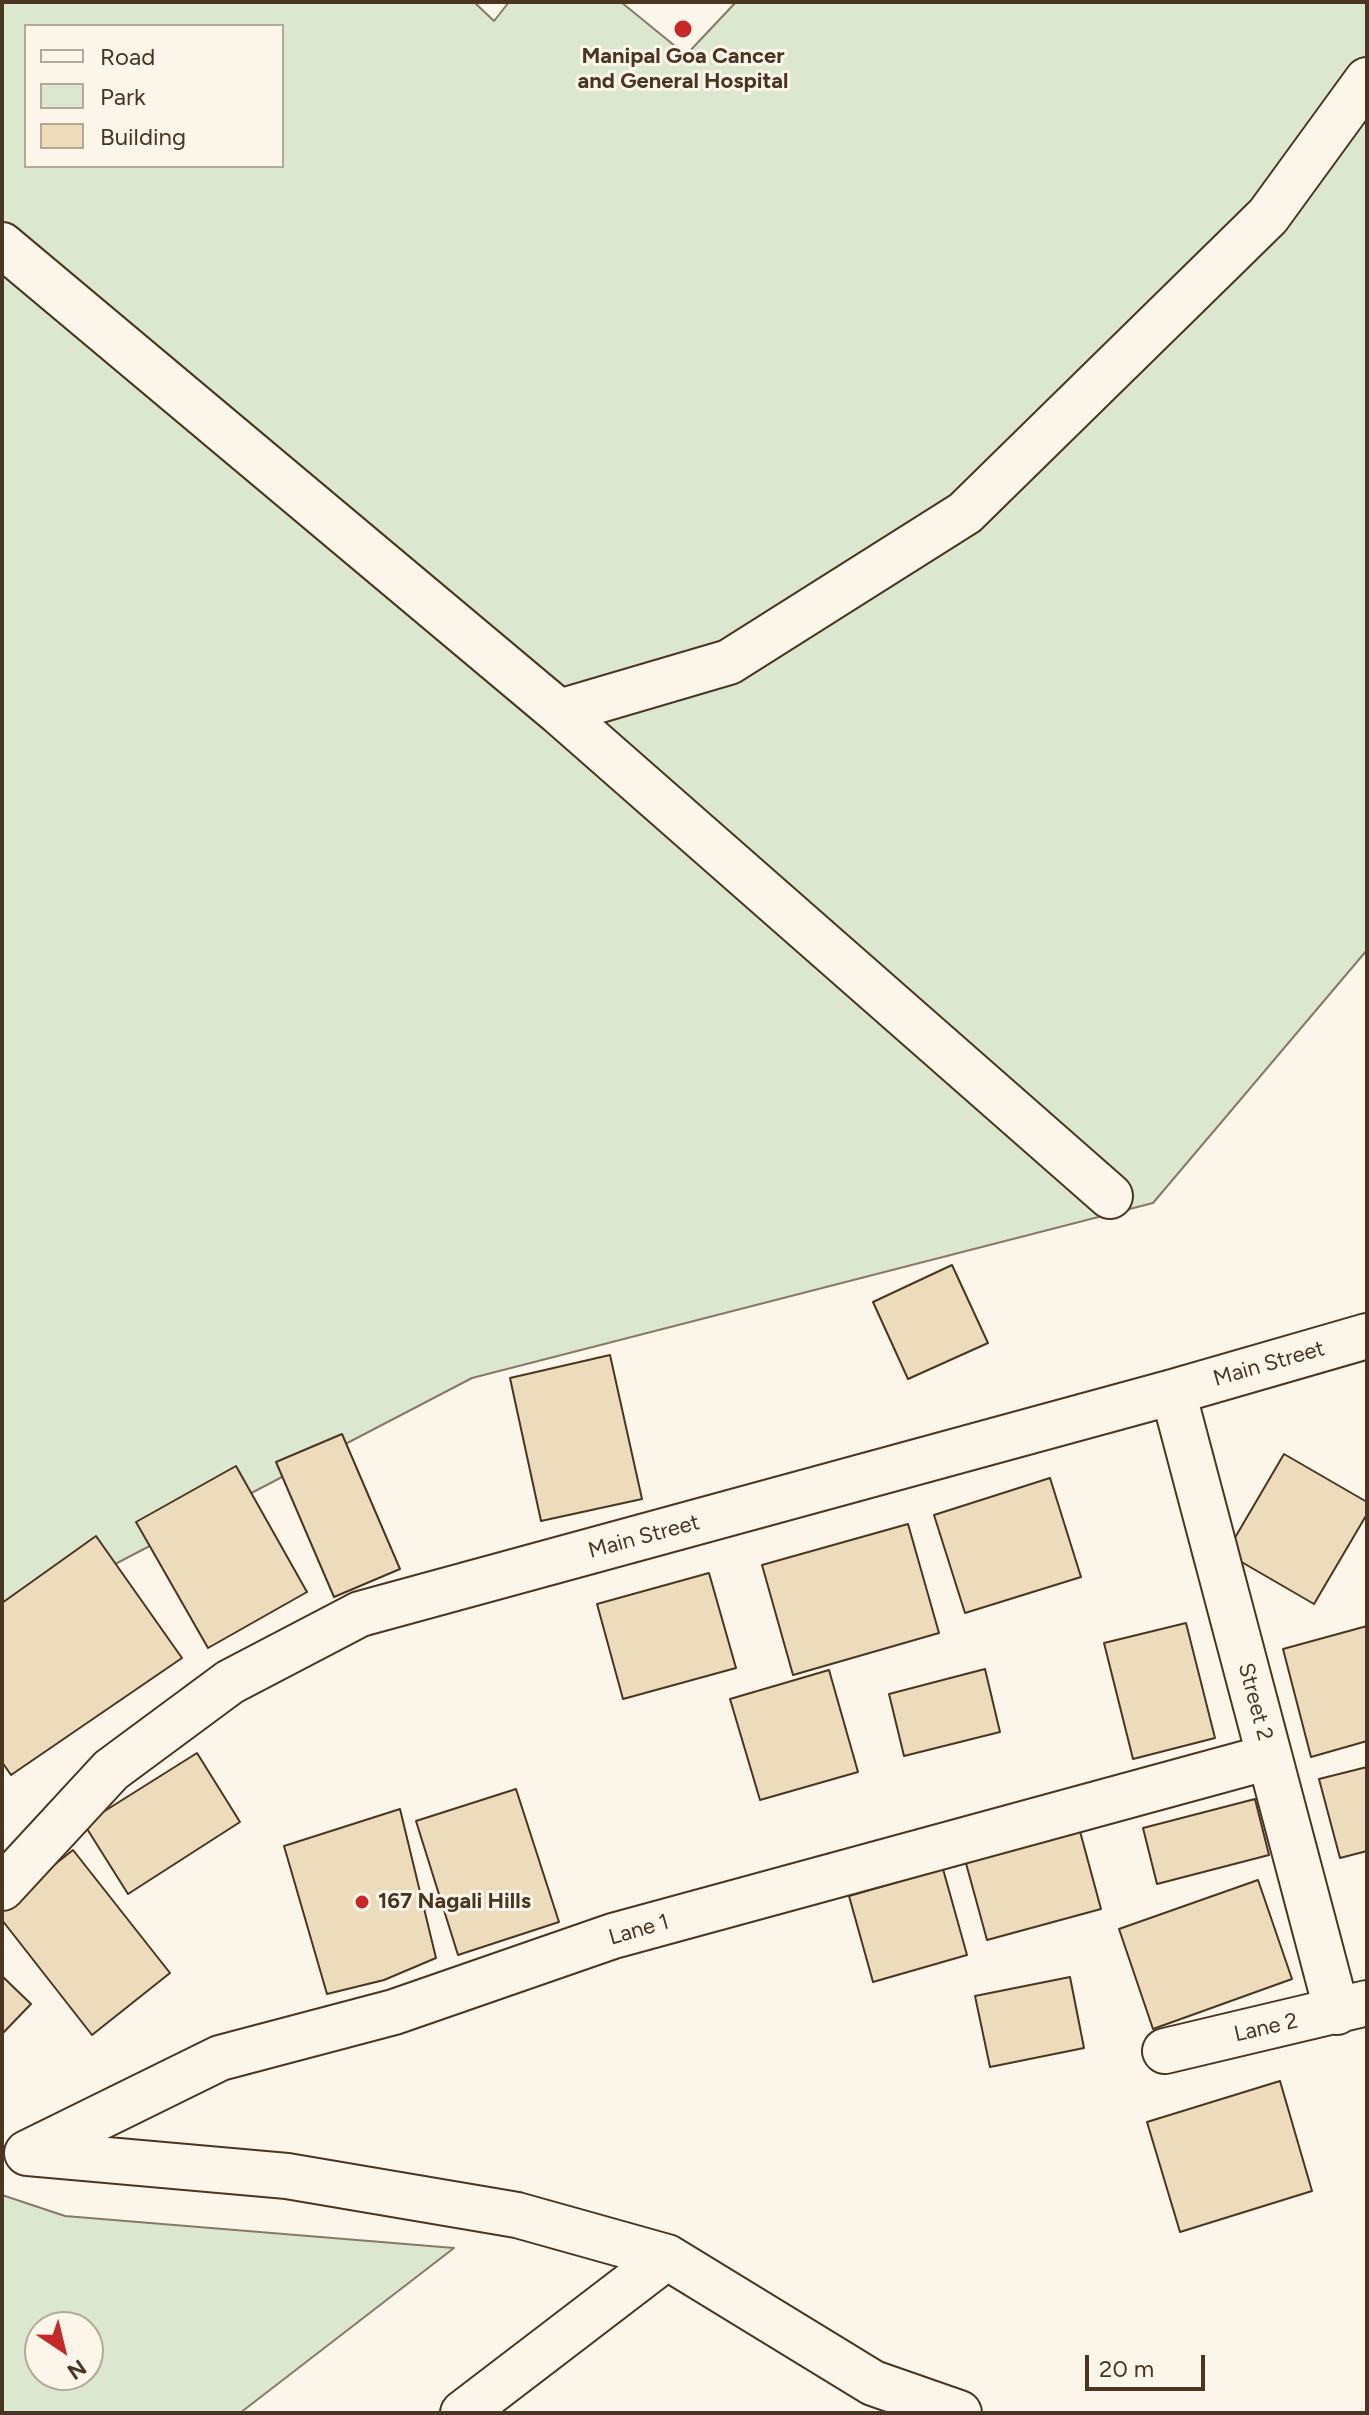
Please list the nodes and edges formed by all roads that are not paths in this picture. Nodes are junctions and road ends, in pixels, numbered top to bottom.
1 (1367, 80) edge
2 (2, 245) edge
3 (559, 712) junction
4 (1110, 1196) dead end
5 (1367, 1336) edge
6 (1173, 1392) junction
7 (1269, 1757) junction
8 (2, 1888) edge
9 (1352, 2008) edge
10 (1165, 2051) dead end
11 (14, 2150) edge
12 (667, 2257) junction
13 (463, 2413) edge
14 (959, 2413) edge

1 - 3 street
2 - 3 street
3 - 4 street
5 - 6 street, Main Street
6 - 7 street, Street 2
6 - 8 street, Main Street
7 - 9 street, Street 2
7 - 11 street, Lane 1
9 - 10 street, Lane 2
11 - 12 street
12 - 13 street
12 - 14 street

